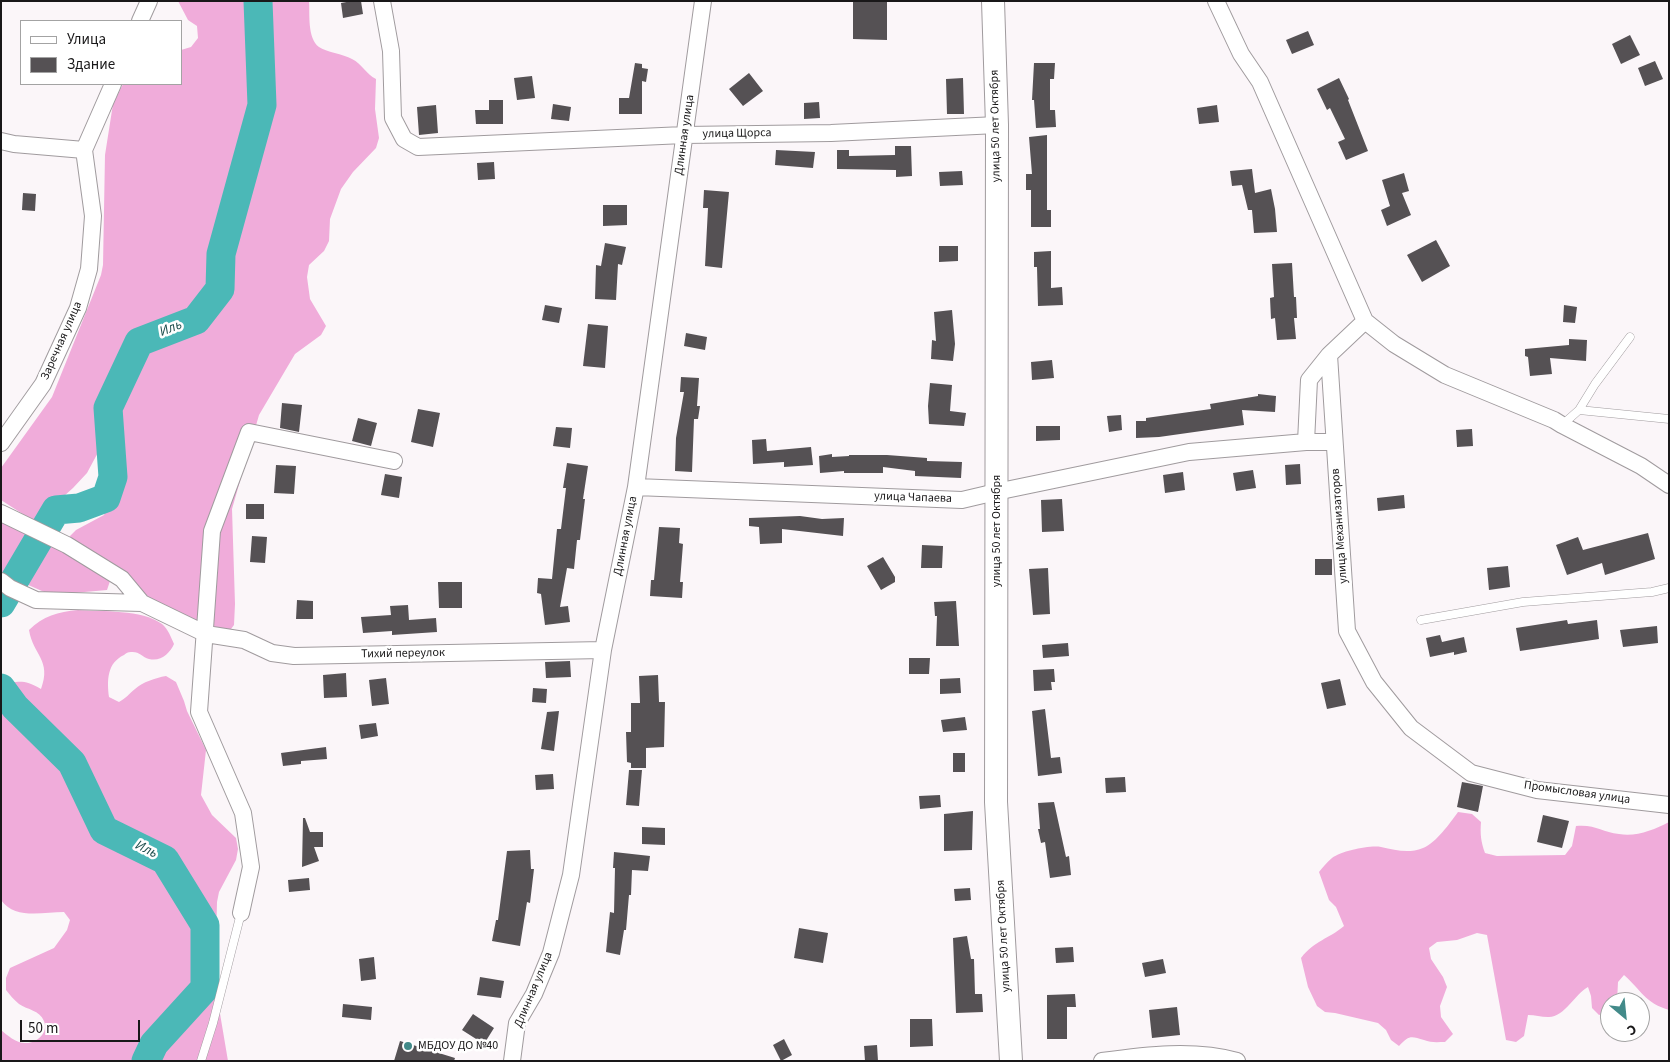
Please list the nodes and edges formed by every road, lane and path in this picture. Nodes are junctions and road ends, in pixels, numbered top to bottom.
1 (149, 1) edge
2 (382, 1) edge
3 (703, 1) edge
4 (993, 1) edge
5 (1216, 1) edge
6 (140, 20) edge
7 (113, 85) edge
8 (996, 125) junction
9 (684, 135) junction
10 (1, 141) edge
11 (84, 150) junction
12 (1364, 321) junction
13 (1630, 337) dead end
14 (1329, 355) junction
15 (1579, 410) junction
16 (1669, 419) edge
17 (1562, 426) junction
18 (1306, 442) junction
19 (1334, 442) junction
20 (1, 443) edge
21 (394, 461) dead end
22 (1669, 485) edge
23 (636, 487) junction
24 (996, 492) junction
25 (1, 513) edge
26 (1, 581) edge
27 (1669, 588) edge
28 (142, 603) junction
29 (1421, 620) dead end
30 (206, 634) junction
31 (603, 650) junction
32 (1411, 728) joint
33 (1669, 805) edge
34 (241, 913) joint
35 (201, 1061) edge
36 (512, 1061) edge
37 (1011, 1061) edge
38 (1102, 1061) edge
39 (1237, 1061) edge

1 - 6 street
2 - 9 street, улица Щорса
3 - 9 street, Длинная улица
4 - 8 street, улица 50 лет Октября
5 - 12 street
7 - 11 street
8 - 9 street, улица Щорса
8 - 24 street, улица 50 лет Октября
9 - 23 street, Длинная улица
10 - 11 street
11 - 20 street, Заречная улица
12 - 14 street
12 - 17 street
13 - 15 lane
14 - 18 street
14 - 19 street, улица Механизаторов
15 - 16 lane
15 - 17 lane
17 - 22 street
18 - 19 street, улица Чапаева
18 - 24 street, улица Чапаева
19 - 32 street, улица Механизаторов
21 - 30 street
23 - 24 street, улица Чапаева
23 - 31 street, Длинная улица
24 - 37 street, улица 50 лет Октября
25 - 28 street
26 - 28 street
27 - 29 lane
28 - 30 street, Тихий переулок
30 - 31 street, Тихий переулок
30 - 34 street
31 - 36 street, Длинная улица
32 - 33 street, Промысловая улица
34 - 35 lane
38 - 39 street

